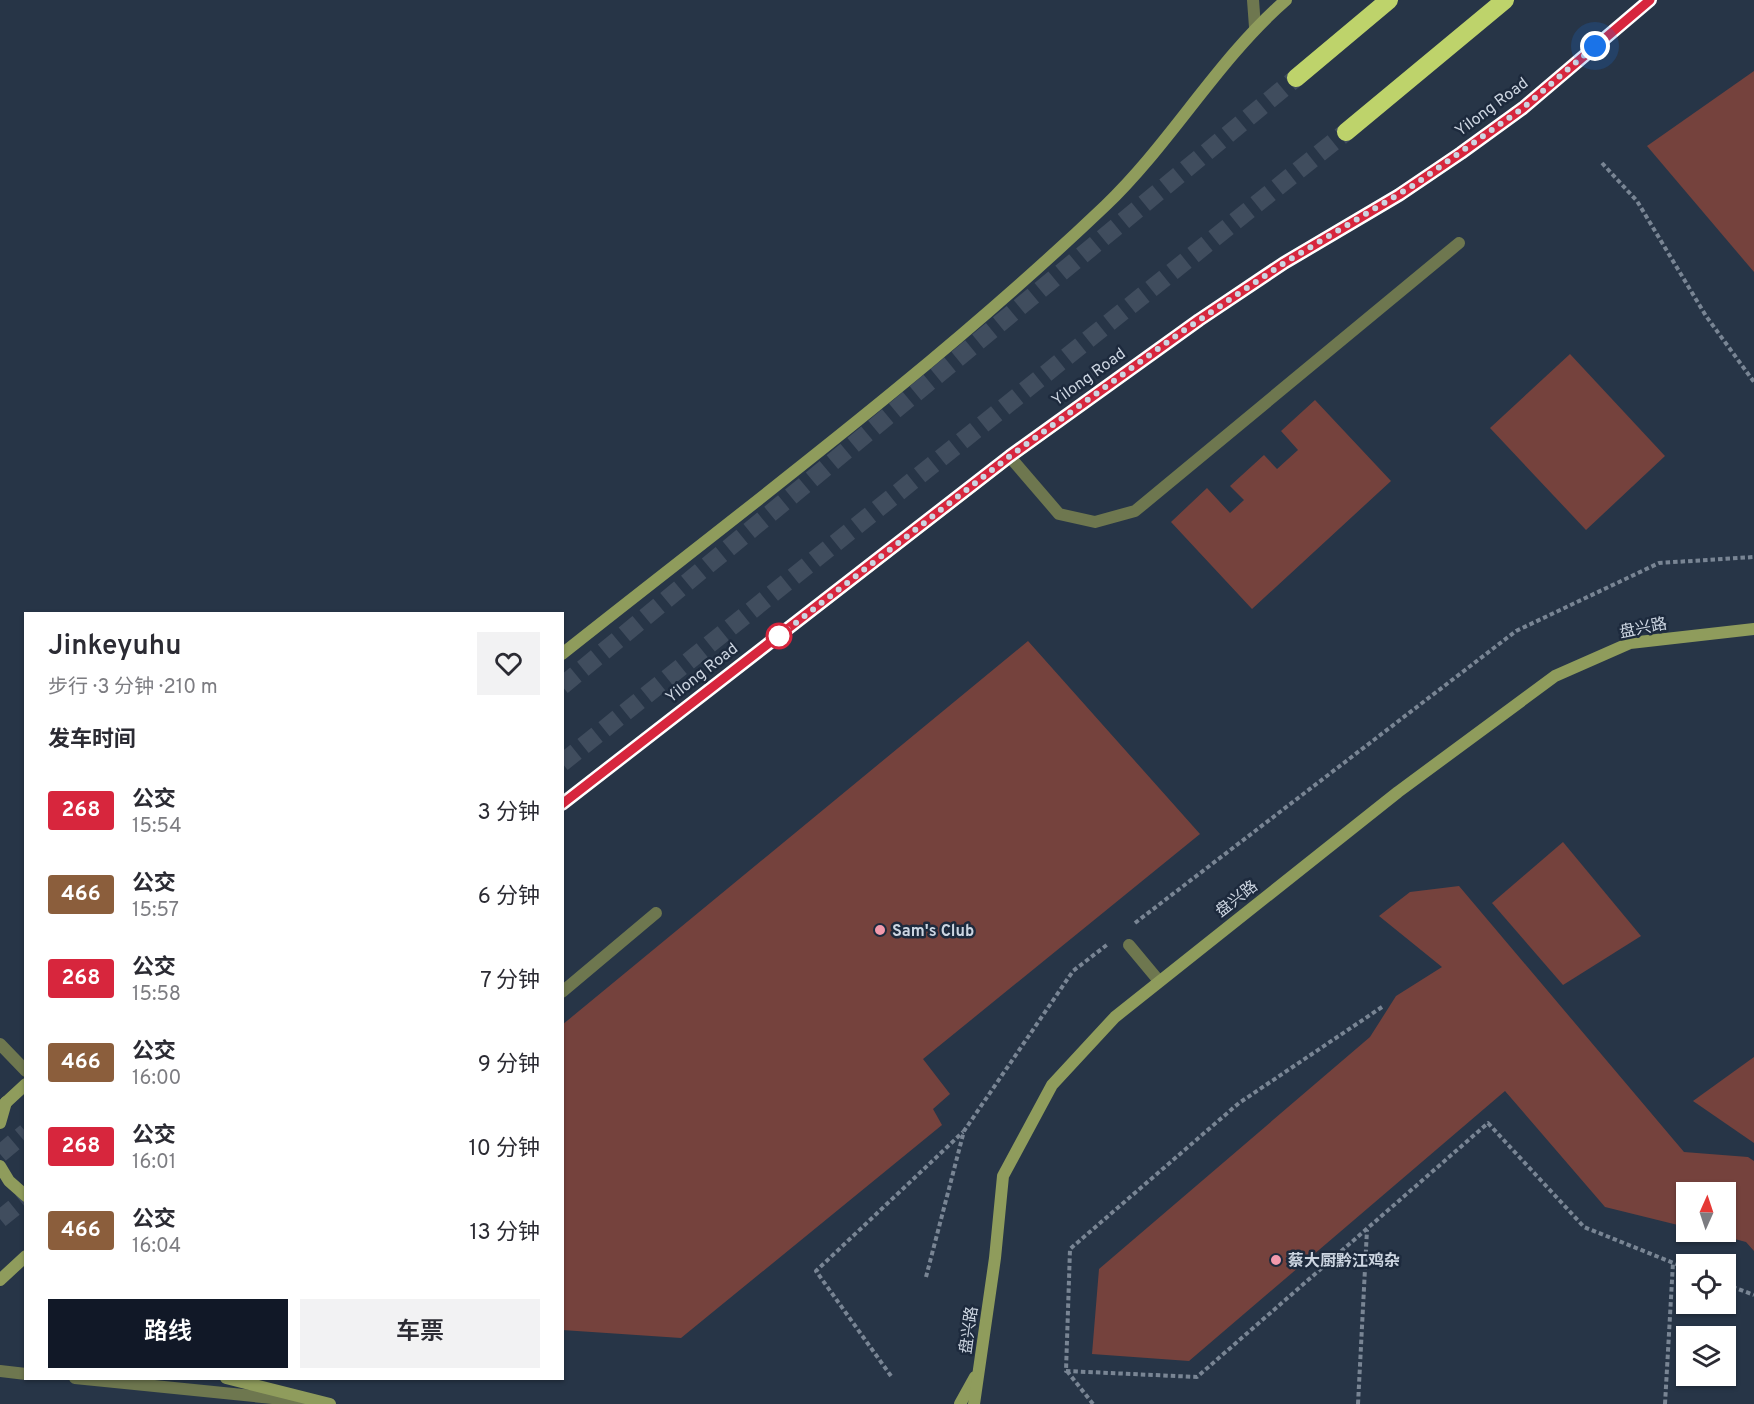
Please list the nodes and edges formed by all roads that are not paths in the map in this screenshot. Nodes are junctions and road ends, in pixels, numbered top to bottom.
1 (1252, 0) edge
2 (1286, 0) edge
3 (1389, 0) edge
4 (1505, 0) edge
5 (1650, 0) edge
6 (1255, 27) junction
7 (1296, 78) tunnel mouth
8 (1346, 132) tunnel mouth
9 (1459, 243) dead end
10 (1010, 456) junction
11 (1754, 629) edge
12 (564, 652) edge
13 (564, 802) edge
14 (656, 913) dead end
15 (1129, 945) dead end
16 (1159, 981) junction
17 (564, 990) edge
18 (0, 1044) edge
19 (24, 1069) edge
20 (24, 1086) edge
21 (3, 1105) edge
22 (0, 1123) edge
23 (0, 1166) edge
24 (24, 1194) edge
25 (24, 1258) edge
26 (0, 1281) edge
27 (0, 1371) edge
28 (978, 1371) junction
29 (24, 1374) edge
30 (95, 1380) edge
31 (234, 1380) edge
32 (331, 1404) edge
33 (960, 1404) edge
34 (974, 1404) edge
35 (983, 1404) edge

1 - 6 street
2 - 6 main road
3 - 7 highway
4 - 8 highway
5 - 10 main road, Yilong Road
6 - 12 main road
9 - 10 street
10 - 13 main road, Yilong Road
11 - 16 main road, 盘兴路
14 - 17 street
15 - 16 street
16 - 28 main road, 盘兴路
18 - 19 street
20 - 21 main road
21 - 22 main road
23 - 24 main road
25 - 26 main road
27 - 29 street
28 - 33 main road
28 - 34 main road, 盘兴路
28 - 35 main road
30 - 32 street
31 - 32 main road

